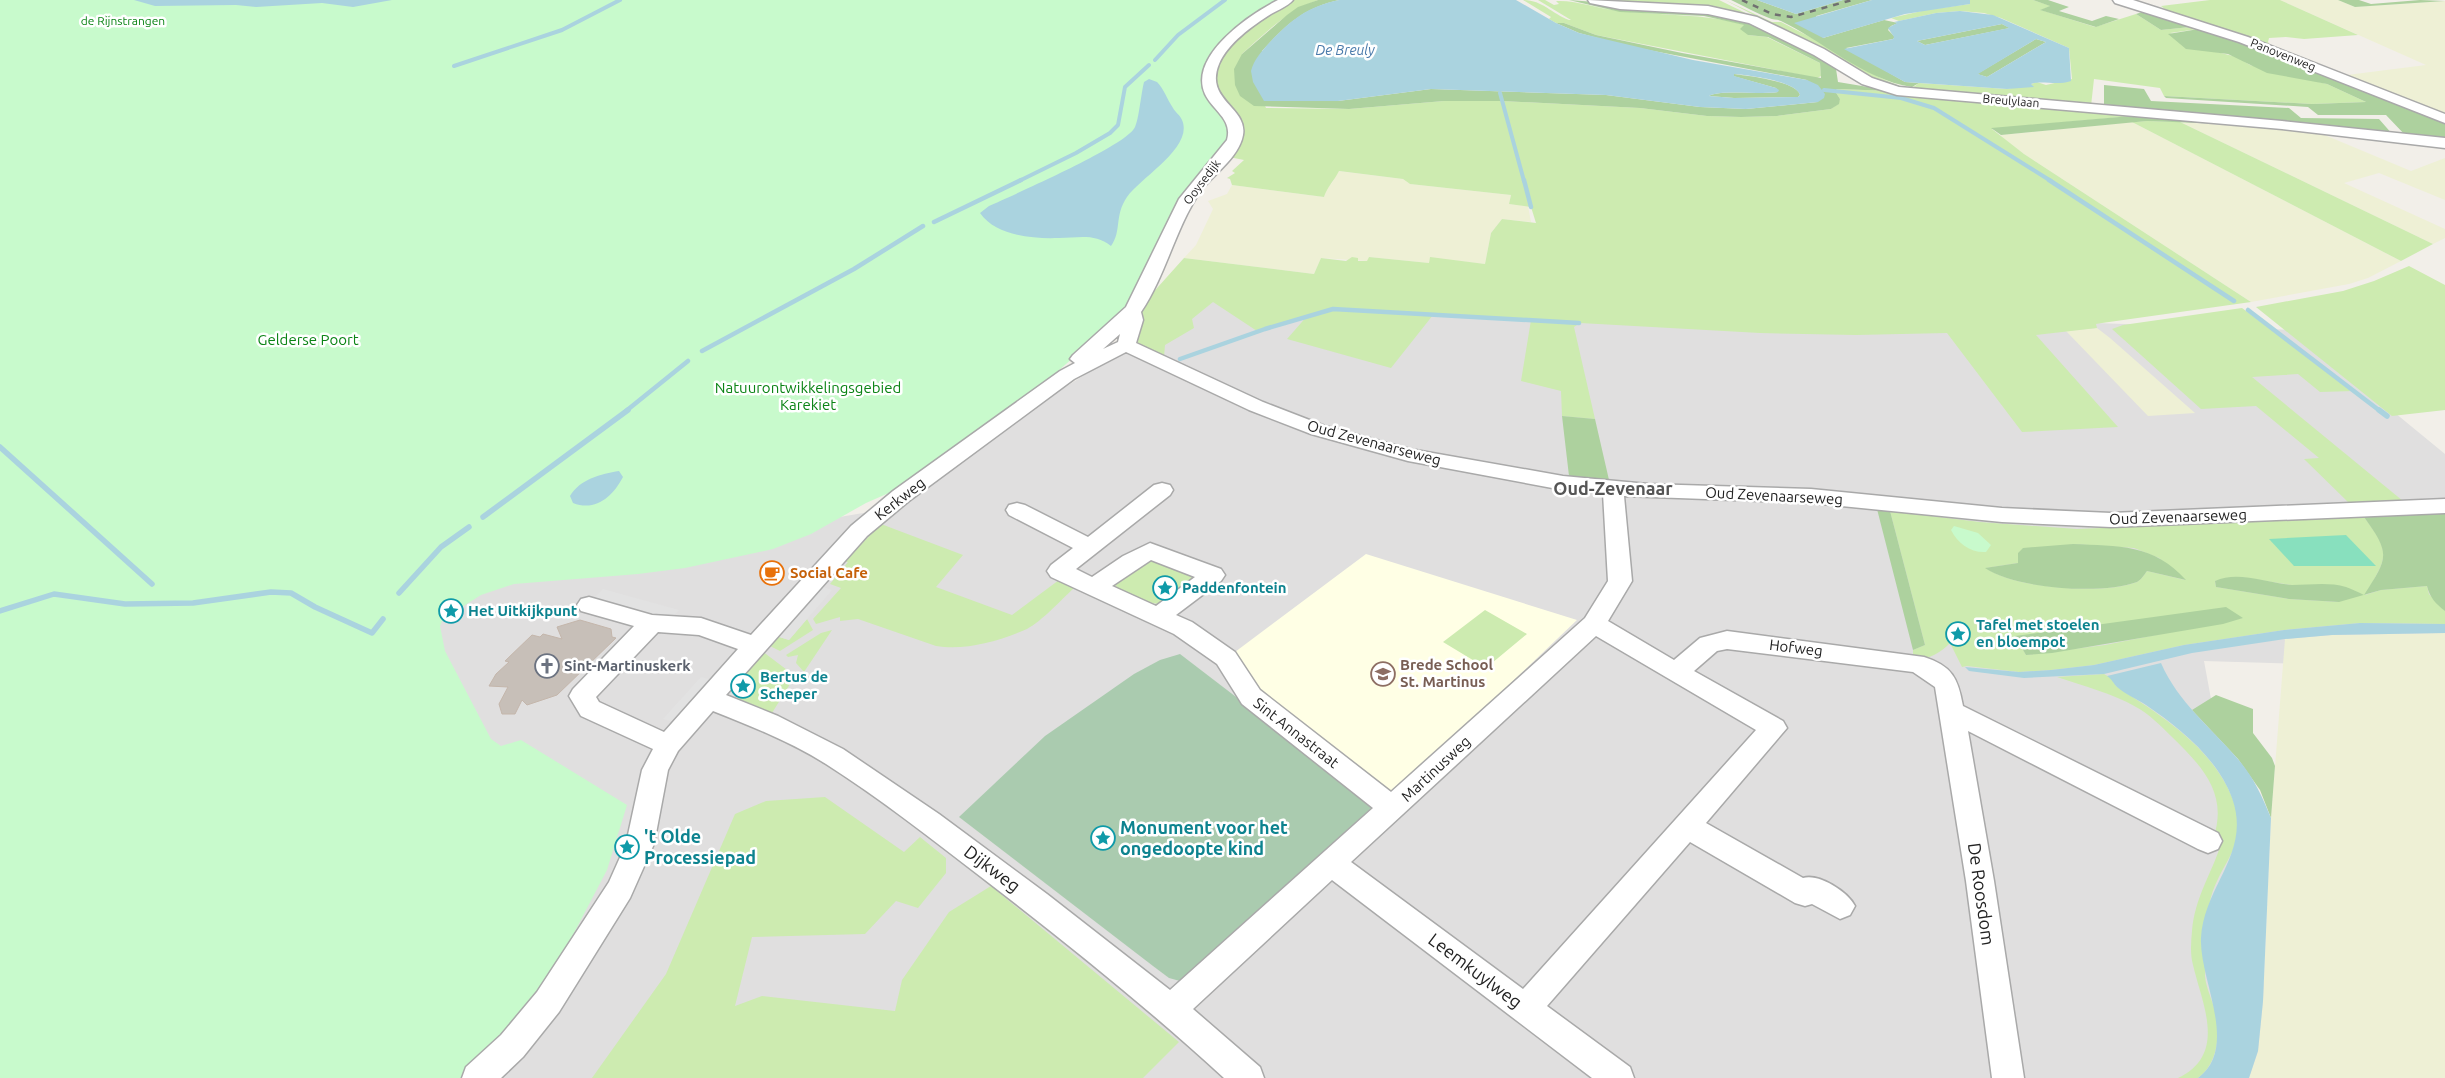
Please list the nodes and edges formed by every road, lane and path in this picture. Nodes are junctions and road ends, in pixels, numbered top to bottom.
1 (1287, 0) edge
2 (1594, 0) edge
3 (2119, 0) edge
4 (2445, 119) edge
5 (2445, 143) edge
6 (1132, 312) junction
7 (1126, 345) junction
8 (1067, 375) junction
9 (1613, 489) junction
10 (1162, 490) dead end
11 (2445, 506) edge
12 (1017, 510) dead end
13 (1088, 546) junction
14 (1093, 588) junction
15 (589, 605) dead end
16 (1159, 616) junction
17 (652, 623) junction
18 (1594, 624) junction
19 (755, 646) junction
20 (1926, 666) joint
21 (1676, 672) junction
22 (710, 699) junction
23 (1951, 711) junction
24 (668, 745) junction
25 (1393, 809) junction
26 (1687, 826) junction
27 (2208, 841) dead end
28 (1332, 864) junction
29 (1840, 906) dead end
30 (1525, 1008) junction
31 (1171, 1009) junction
32 (478, 1078) edge
33 (1248, 1078) edge
34 (1618, 1078) edge
35 (2008, 1078) edge

1 - 6 street, Ooysedijk
2 - 5 street, Breulylaan
3 - 4 street, Panovenweg
6 - 7 street
6 - 8 street, Ooysedijk
7 - 8 street
7 - 9 street, Oud Zevenaarseweg
8 - 19 street, Kerkweg
9 - 11 street, Oud Zevenaarseweg
9 - 18 street, Martinusweg
10 - 13 street, Sint Annastraat
12 - 13 street
13 - 14 street, Sint Annastraat
14 - 16 street, Sint Annastraat
14 - 16 street
15 - 17 street
16 - 25 street, Sint Annastraat
17 - 19 street
17 - 24 street
18 - 21 street
18 - 25 street, Martinusweg
19 - 22 street, Kerkweg
20 - 21 street, Hofweg
20 - 23 street, De Roosdom
21 - 26 street
22 - 24 street, Kerkweg
22 - 31 street, Dijkweg
23 - 27 street
23 - 35 street, De Roosdom
24 - 32 street, Kerkweg
25 - 28 street, Martinusweg
26 - 29 street
26 - 30 street
28 - 30 street, Leemkuylweg
28 - 31 street, Martinusweg
30 - 34 street, Leemkuylweg
31 - 33 street, Dijkweg

